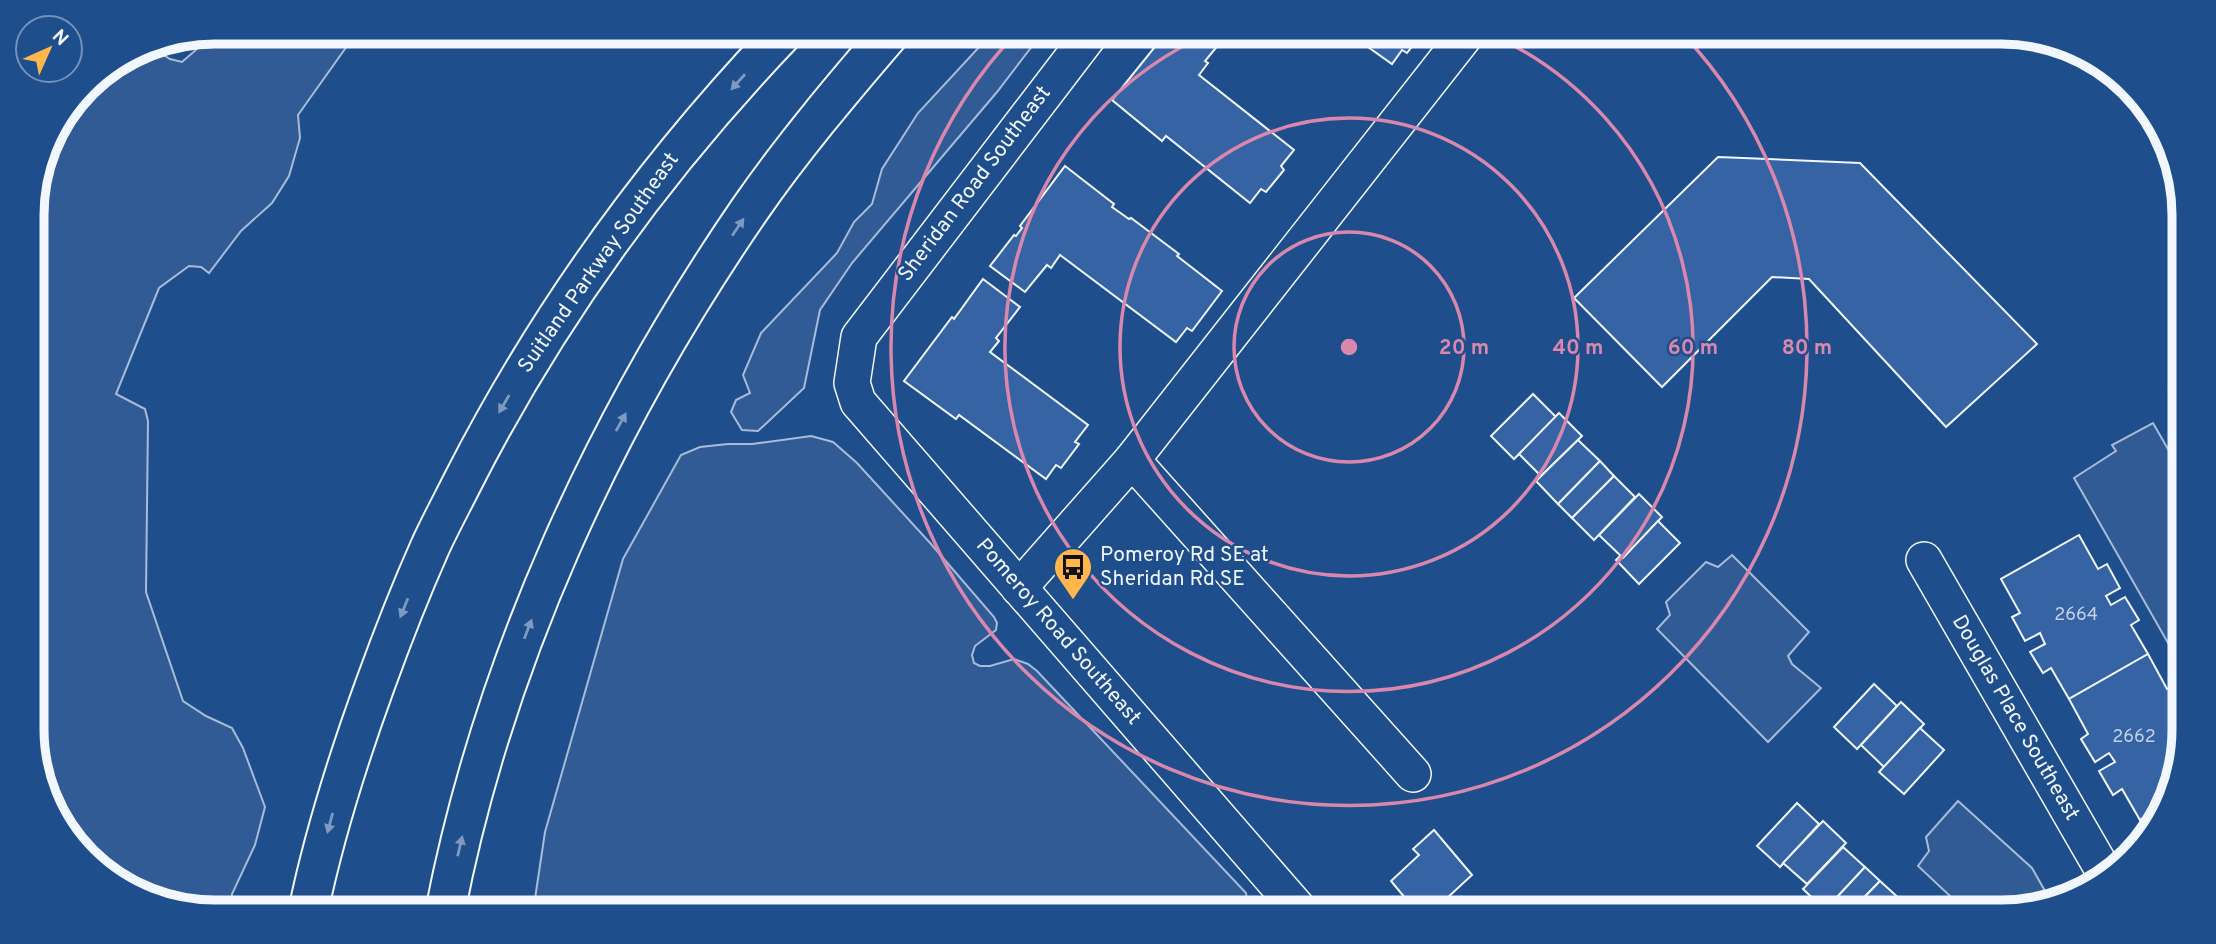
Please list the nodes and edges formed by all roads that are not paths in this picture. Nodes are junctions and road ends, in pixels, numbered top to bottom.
1 (773, 44) edge
2 (881, 44) edge
3 (1083, 44) edge
4 (1459, 44) edge
5 (859, 337) joint
6 (1132, 460) junction
7 (1924, 560) dead end
8 (1019, 588) junction
9 (1413, 774) dead end
10 (2101, 867) edge
11 (311, 900) edge
12 (448, 900) edge
13 (1291, 900) edge

1 -> 11 highway, Suitland Parkway Southeast
12 -> 2 highway
3 - 5 street, Sheridan Road Southeast
4 - 6 street
5 - 8 street, Pomeroy Road Southeast
6 - 8 street
6 - 9 street
7 - 10 street, Douglas Place Southeast
8 - 13 street, Pomeroy Road Southeast

